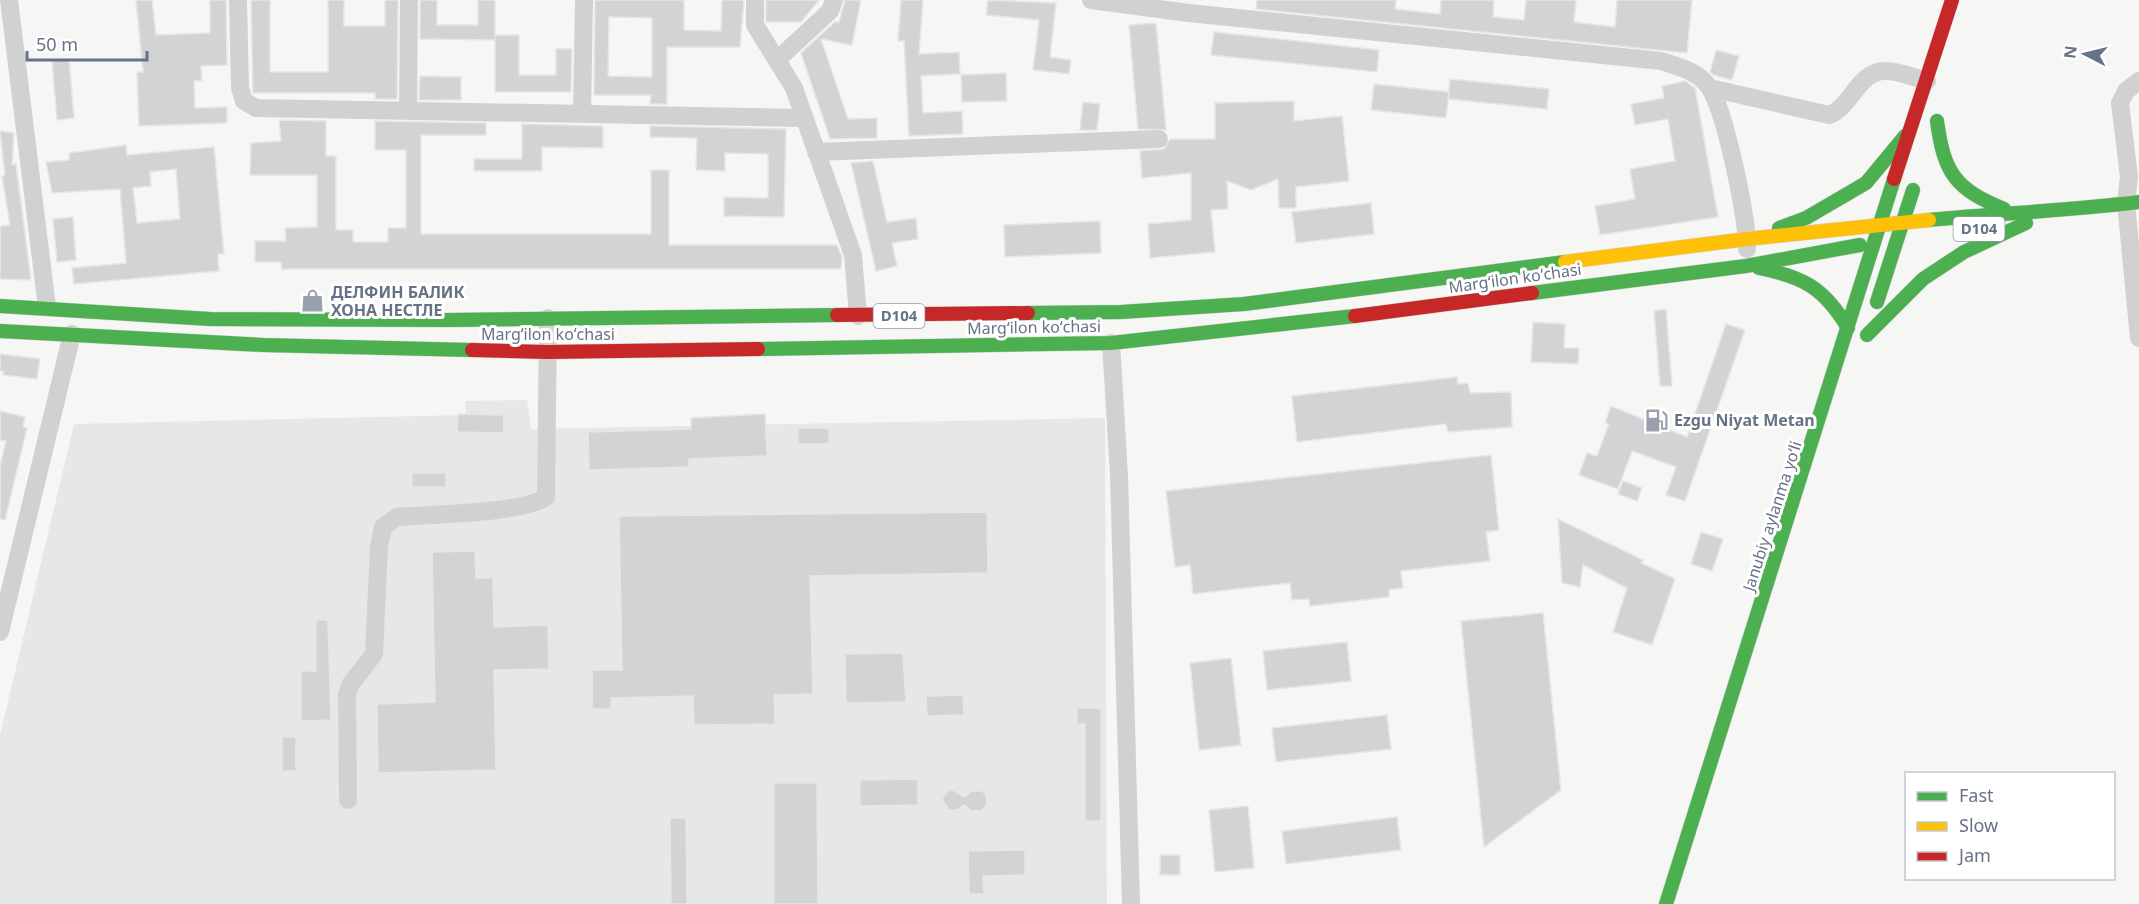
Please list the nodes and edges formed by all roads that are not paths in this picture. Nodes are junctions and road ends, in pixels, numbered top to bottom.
1 (9, 0) edge
2 (238, 0) edge
3 (409, 0) edge
4 (584, 0) edge
5 (755, 0) edge
6 (834, 0) edge
7 (1090, 0) edge
8 (1952, 0) edge
9 (778, 58) junction
10 (1927, 81) junction
11 (2139, 81) edge
12 (1710, 88) junction
13 (408, 110) junction
14 (582, 113) junction
15 (803, 118) junction
16 (1913, 125) junction
17 (1159, 139) dead end
18 (1929, 143) dead end
19 (816, 152) junction
20 (1917, 177) dead end
21 (2133, 203) edge
22 (2011, 212) junction
23 (2059, 212) junction
24 (1902, 222) junction
25 (2026, 223) junction
26 (1877, 228) junction
27 (1932, 234) dead end
28 (1903, 238) junction
29 (1747, 239) junction
30 (1872, 242) junction
31 (1746, 266) junction
32 (0, 306) edge
33 (47, 307) junction
34 (858, 316) junction
35 (548, 318) junction
36 (1848, 328) junction
37 (0, 331) edge
38 (72, 334) junction
39 (2139, 338) edge
40 (1112, 342) junction
41 (548, 352) junction
42 (4, 600) edge
43 (0, 632) edge
44 (348, 800) dead end
45 (1131, 904) edge
46 (1666, 904) edge

1 - 33 street
2 - 13 street
3 - 13 street
4 - 14 street
5 - 9 street
6 - 9 street
7 - 12 street
8 - 10 main road, Janubiy aylanma yoʻli
9 - 15 street
10 - 12 street
10 - 16 main road, Janubiy aylanma yoʻli
11 - 21 street
12 - 29 street
13 - 14 street
14 - 15 street
15 - 19 street
16 - 26 main road, Janubiy aylanma yoʻli
16 - 29 main road
17 - 19 street
18 - 22 main road
19 - 34 street
20 - 24 main road
21 - 23 main road, Margʻilon koʻchasi / D104
21 - 39 street
22 - 23 main road, Margʻilon koʻchasi / D104
22 - 24 main road, Margʻilon koʻchasi / D104
23 - 25 main road, Margʻilon koʻchasi / D104
24 - 26 main road, Margʻilon koʻchasi / D104
24 - 28 main road
25 - 27 main road, Margʻilon koʻchasi / D104
25 - 28 main road
26 - 29 main road, Margʻilon koʻchasi / D104
26 - 30 main road, Janubiy aylanma yoʻli
28 - 30 main road, Margʻilon koʻchasi / D104
29 - 31 street
29 - 34 main road, Margʻilon koʻchasi / D104
30 - 31 main road, Margʻilon koʻchasi / D104
30 - 36 main road, Janubiy aylanma yoʻli
31 - 36 main road
31 - 40 main road, Margʻilon koʻchasi / D104
32 - 33 main road, Margʻilon koʻchasi / D104
33 - 35 main road, Margʻilon koʻchasi / D104
34 - 35 main road, Margʻilon koʻchasi / D104
35 - 41 street
36 - 46 main road, Janubiy aylanma yoʻli
37 - 38 main road, Margʻilon koʻchasi / D104
38 - 41 main road, Margʻilon koʻchasi / D104
38 - 42 street
40 - 41 main road, Margʻilon koʻchasi / D104
40 - 45 street
41 - 44 street
42 - 43 street

